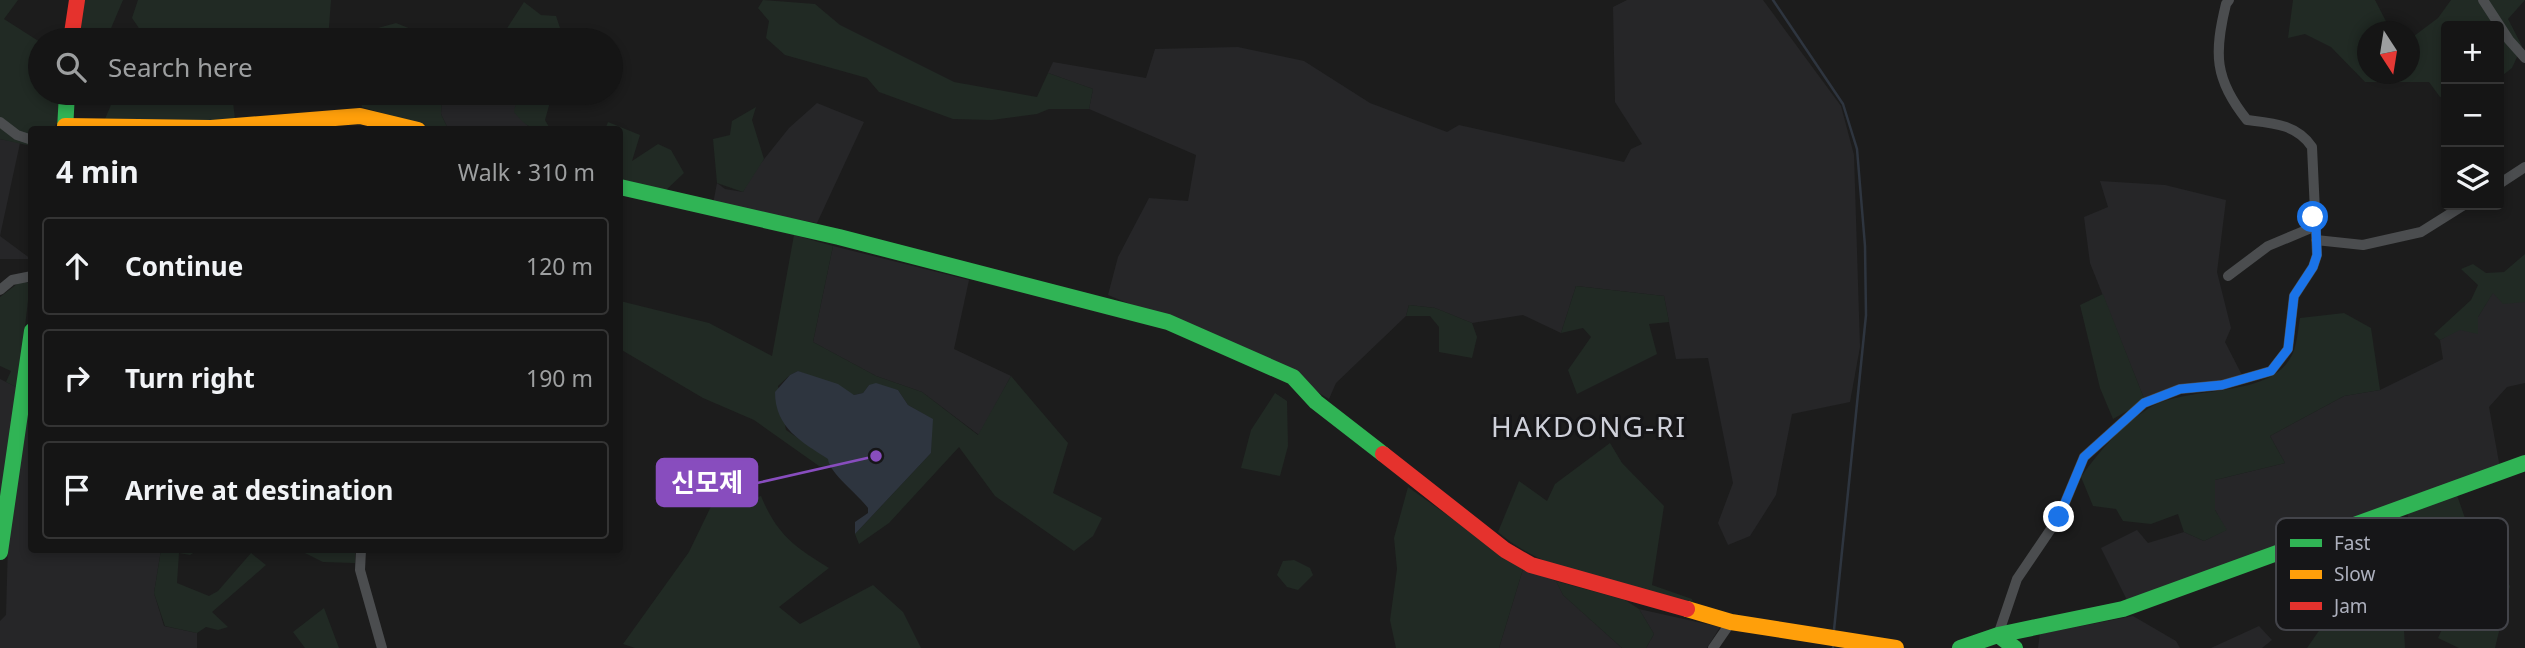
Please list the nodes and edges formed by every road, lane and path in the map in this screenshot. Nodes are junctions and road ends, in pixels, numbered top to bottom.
1 (77, 0) edge
2 (2230, 0) edge
3 (2483, 0) edge
4 (73, 28) edge
5 (2525, 58) edge
6 (66, 105) edge
7 (0, 122) edge
8 (65, 126) edge
9 (236, 126) edge
10 (401, 126) edge
11 (28, 139) edge
12 (2525, 167) edge
13 (2504, 181) edge
14 (623, 188) edge
15 (2456, 210) edge
16 (2316, 226) junction
17 (2316, 240) junction
18 (28, 276) edge
19 (2228, 276) dead end
20 (0, 289) edge
21 (28, 359) edge
22 (2525, 463) edge
23 (2374, 518) edge
24 (0, 552) edge
25 (361, 553) edge
26 (2276, 553) edge
27 (1731, 622) junction
28 (1998, 635) junction
29 (382, 648) edge
30 (1713, 648) edge
31 (1896, 648) edge
32 (1960, 648) edge
33 (2015, 648) edge

1 - 4 street
2 - 16 street
3 - 5 street
6 - 8 street
7 - 11 street
9 - 10 street
12 - 13 street
14 - 27 street
15 - 17 street
16 - 17 street
16 - 19 street
17 - 28 street
18 - 20 street
21 - 24 street
22 - 23 street
25 - 29 street
26 - 28 street
27 - 30 street
27 - 31 street
28 - 32 street
28 - 33 street

